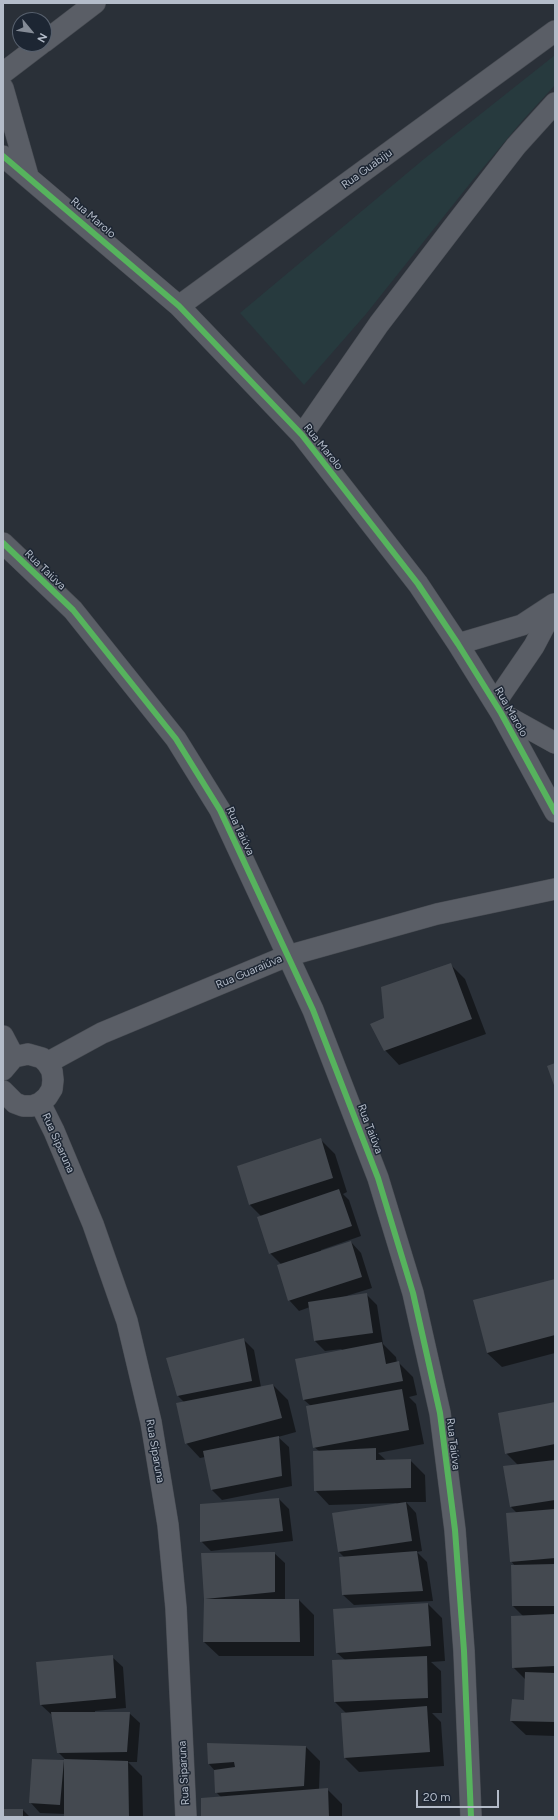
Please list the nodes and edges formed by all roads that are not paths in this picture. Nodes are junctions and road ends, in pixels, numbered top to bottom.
1 (95, 3) edge
2 (555, 31) edge
3 (52, 36) edge
4 (31, 52) edge
5 (3, 73) edge
6 (3, 88) edge
7 (555, 103) edge
8 (3, 156) edge
9 (28, 176) junction
10 (179, 306) junction
11 (302, 435) junction
12 (3, 543) edge
13 (555, 605) edge
14 (458, 644) junction
15 (498, 708) junction
16 (555, 743) edge
17 (555, 812) edge
18 (555, 890) edge
19 (287, 956) junction
20 (3, 1036) edge
21 (8, 1063) edge
22 (47, 1063) junction
23 (3, 1091) edge
24 (40, 1103) junction
25 (186, 1817) edge
26 (471, 1817) edge

1 - 3 street
2 - 10 street, Rua Guabiju
4 - 5 street
6 - 9 street
7 - 11 street
8 - 9 street, Rua Marolo
9 - 10 street, Rua Marolo
10 - 11 street, Rua Marolo
11 - 14 street, Rua Marolo
12 - 19 street, Rua Taiúva
13 - 14 street
13 - 15 street
14 - 15 street, Rua Marolo
15 - 16 street
15 - 17 street, Rua Marolo
18 - 19 street, Rua Guaraiúva
19 - 22 street, Rua Guaraiúva
19 - 26 street, Rua Taiúva
20 - 21 street
21 - 22 street
22 - 24 street
23 - 24 street
24 - 25 street, Rua Siparuna

